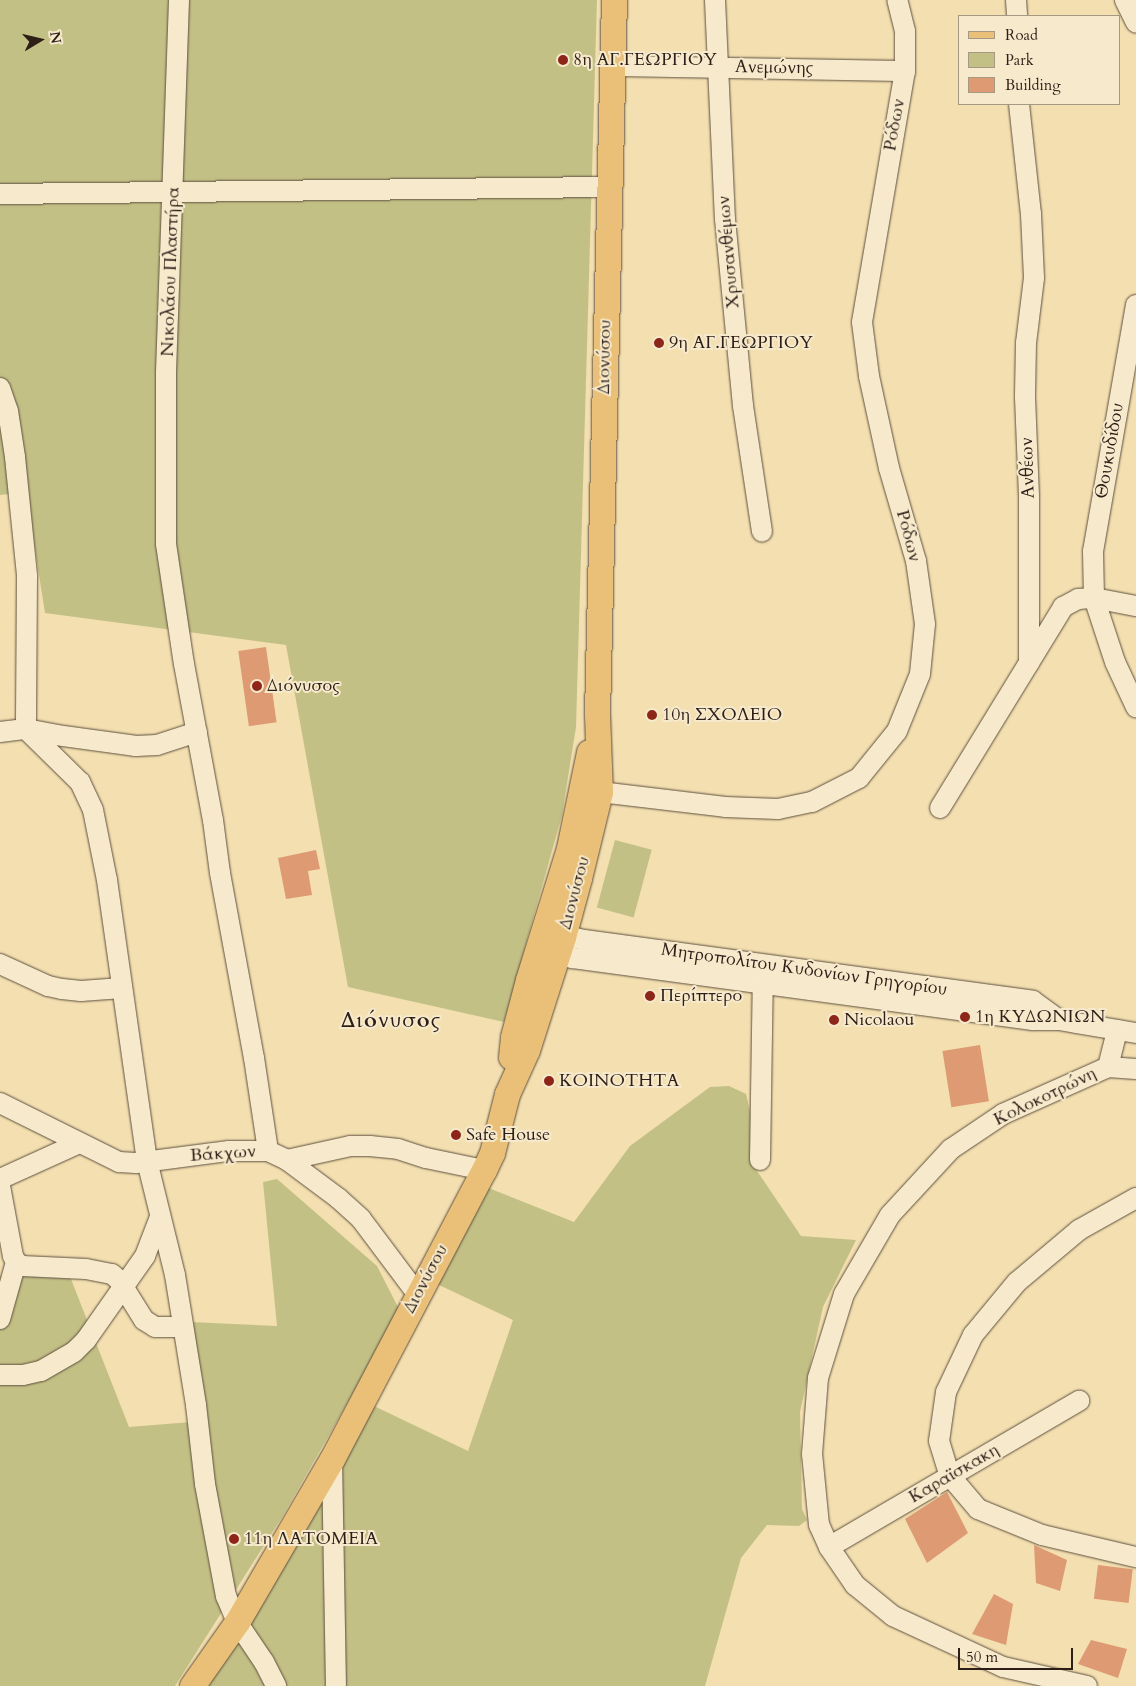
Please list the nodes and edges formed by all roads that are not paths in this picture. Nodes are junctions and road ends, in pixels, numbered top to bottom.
1 (179, 0) edge
2 (614, 0) edge
3 (715, 0) edge
4 (897, 0) edge
5 (1016, 0) edge
6 (1125, 0) edge
7 (1017, 15) edge
8 (1136, 23) edge
9 (613, 66) junction
10 (718, 67) junction
11 (904, 71) junction
12 (1019, 105) edge
13 (610, 187) junction
14 (174, 191) junction
15 (0, 194) edge
16 (1136, 305) edge
17 (0, 388) edge
18 (762, 532) dead end
19 (1094, 598) junction
20 (1136, 606) edge
21 (1029, 663) junction
22 (1136, 707) edge
23 (26, 729) junction
24 (0, 732) edge
25 (197, 732) junction
26 (591, 792) junction
27 (940, 808) dead end
28 (550, 943) junction
29 (0, 964) edge
30 (763, 974) junction
31 (122, 988) junction
32 (1126, 1032) edge
33 (1108, 1067) junction
34 (1136, 1069) edge
35 (0, 1103) edge
36 (77, 1144) junction
37 (268, 1151) junction
38 (287, 1160) junction
39 (760, 1160) dead end
40 (148, 1161) junction
41 (484, 1170) junction
42 (0, 1179) edge
43 (0, 1186) edge
44 (1136, 1198) edge
45 (160, 1217) junction
46 (16, 1262) junction
47 (5, 1286) edge
48 (123, 1288) junction
49 (418, 1295) junction
50 (0, 1320) edge
51 (182, 1327) junction
52 (0, 1375) edge
53 (1079, 1401) dead end
54 (332, 1459) junction
55 (950, 1476) junction
56 (829, 1547) junction
57 (1136, 1557) edge
58 (237, 1622) junction
59 (192, 1686) edge
60 (276, 1686) edge
61 (336, 1686) edge
62 (1087, 1686) edge

1 - 14 street, Νικολάου Πλαστήρα
2 - 9 main road, Διονύσου
3 - 10 street, Χρυσανθέμων
4 - 11 street, Ρόδων
5 - 7 street
6 - 8 street
9 - 10 street, Ανεμώνης
9 - 13 main road, Διονύσου
10 - 11 street, Ανεμώνης
10 - 18 street, Χρυσανθέμων
11 - 26 street, Ρόδων
12 - 21 street, Ανθέων
13 - 14 street
13 - 26 main road, Διονύσου
14 - 15 street
14 - 25 street, Νικολάου Πλαστήρα
16 - 19 street, Θουκυδίδου
17 - 23 street
19 - 20 street
19 - 21 street
19 - 22 street, Θουκυδίδου
21 - 27 street
23 - 24 street
23 - 25 street
23 - 31 street
25 - 37 street, Νικολάου Πλαστήρα
26 - 28 main road, Διονύσου
28 - 30 street, Μητροπολίτου Κυδονίων Γρηγορίου
28 - 41 main road, Διονύσου
29 - 31 street
30 - 32 street, Μητροπολίτου Κυδονίων Γρηγορίου
30 - 39 street
31 - 40 street
32 - 33 street
33 - 34 street, Κολοκοτρώνη
33 - 56 street, Κολοκοτρώνη
35 - 36 street, Βάκχων
36 - 40 street, Βάκχων
36 - 42 street
37 - 38 street, Βάκχων
37 - 40 street, Βάκχων
38 - 41 street
38 - 49 street, Βάκχων
40 - 45 street
41 - 49 main road, Διονύσου
43 - 46 street
44 - 55 street
45 - 48 street
45 - 51 street
46 - 47 street
46 - 48 street
47 - 50 street
48 - 51 street
48 - 52 street
49 - 54 main road, Διονύσου
51 - 58 street
53 - 55 street, Καραϊσκακη
54 - 58 main road, Διονύσου
54 - 61 street, Διονύσου
55 - 56 street, Καραϊσκακη
55 - 57 street
56 - 62 street, Κολοκοτρώνη
58 - 59 main road, Διονύσου
58 - 60 street

